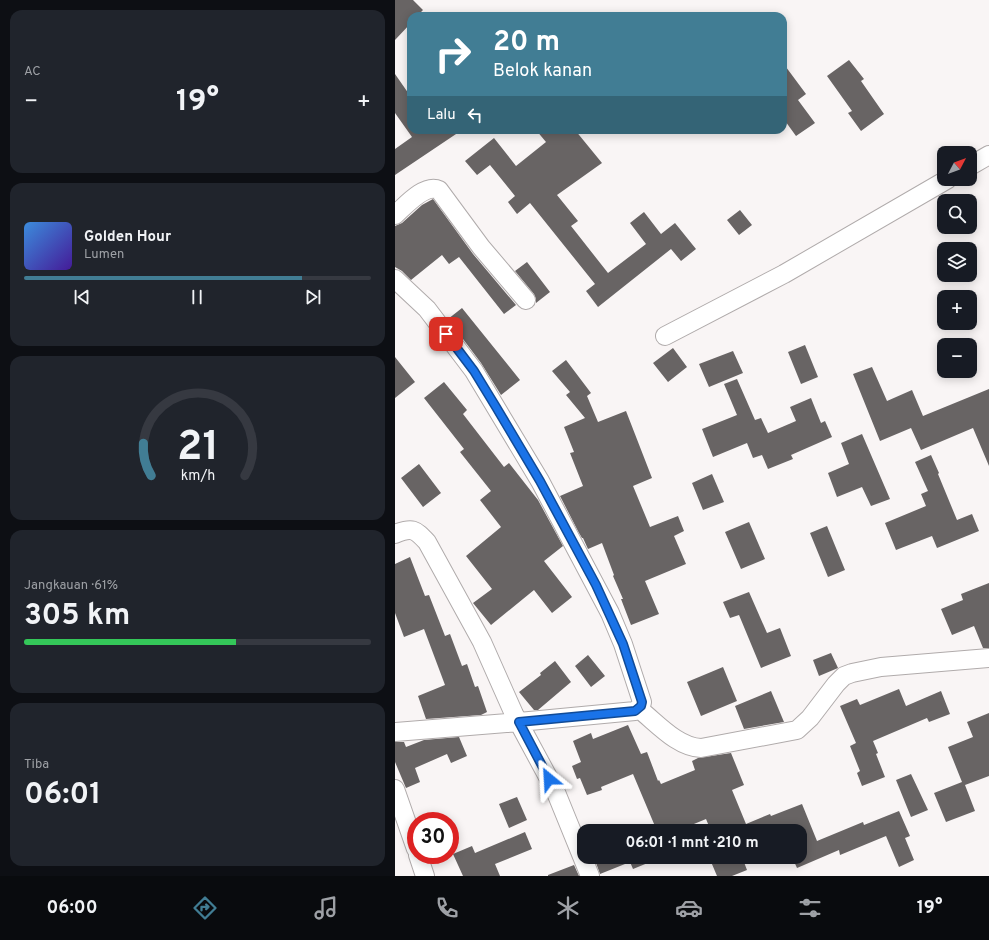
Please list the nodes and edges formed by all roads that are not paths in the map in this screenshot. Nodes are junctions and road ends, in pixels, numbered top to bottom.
1 (989, 155) edge
2 (977, 162) edge
3 (937, 185) edge
4 (395, 215) edge
5 (395, 278) edge
6 (526, 300) dead end
7 (665, 336) dead end
8 (395, 534) edge
9 (989, 658) edge
10 (639, 709) junction
11 (519, 722) junction
12 (395, 732) edge
13 (395, 790) edge
14 (407, 824) edge
15 (421, 864) edge
16 (425, 876) edge
17 (590, 876) edge

1 - 2 street
3 - 7 street
4 - 6 street
5 - 10 street
8 - 11 street
9 - 10 street
10 - 11 street
11 - 12 street
11 - 17 street
13 - 14 street
15 - 16 street

